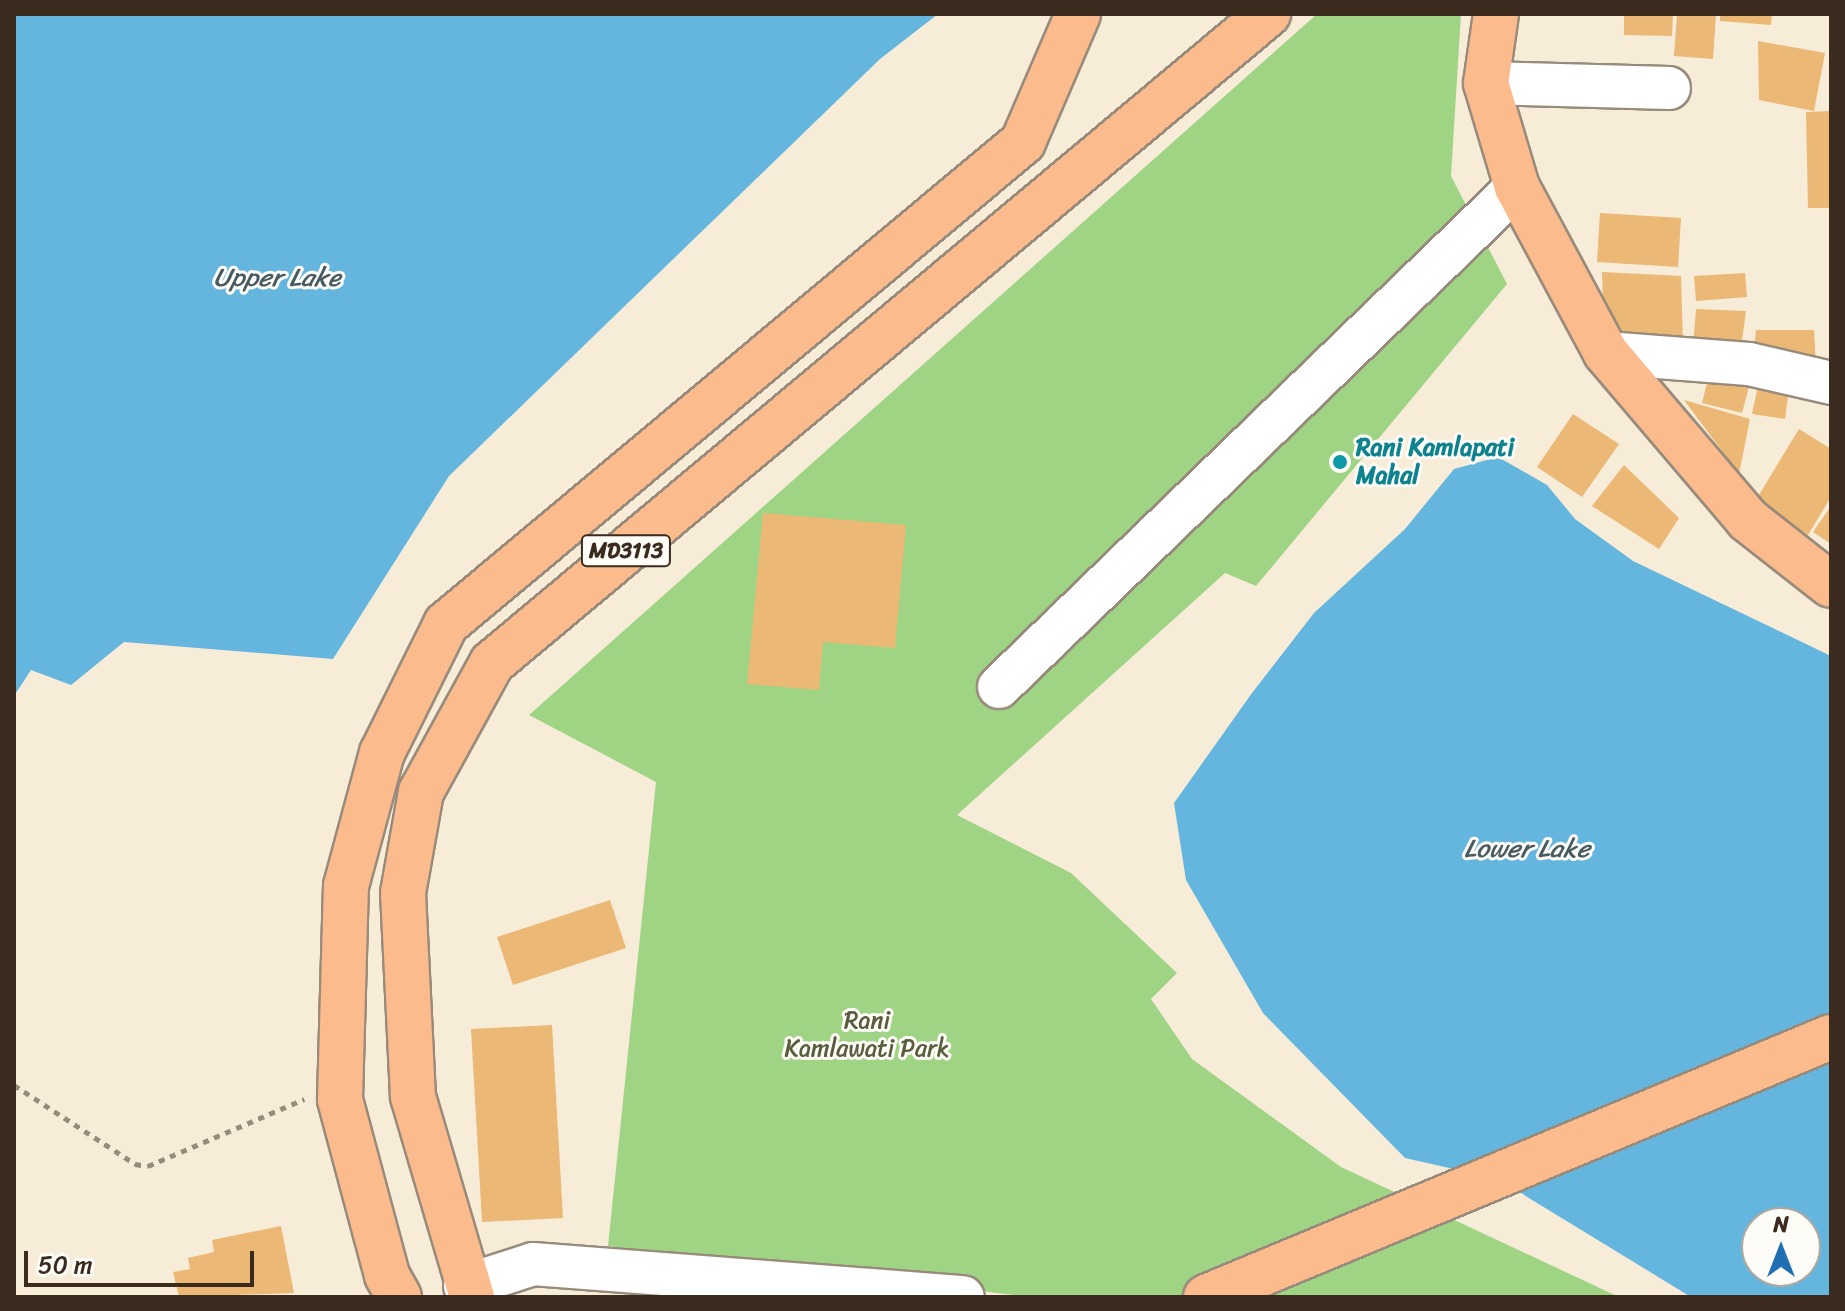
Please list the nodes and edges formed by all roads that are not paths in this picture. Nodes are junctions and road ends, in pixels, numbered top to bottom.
1 (1078, 14) edge
2 (1268, 14) edge
3 (1496, 14) edge
4 (1486, 83) junction
5 (1669, 88) dead end
6 (1517, 187) junction
7 (1606, 353) junction
8 (1831, 383) edge
9 (1831, 585) edge
10 (999, 687) dead end
11 (1831, 1037) edge
12 (468, 1292) edge
13 (957, 1294) edge
14 (399, 1297) edge
15 (1206, 1297) edge

1 - 14 main road, MD3113
2 - 12 main road, MD3113
3 - 4 main road
4 - 5 street
4 - 6 main road
6 - 7 main road
6 - 10 street
7 - 8 street
7 - 9 main road
11 - 15 main road
12 - 13 street

